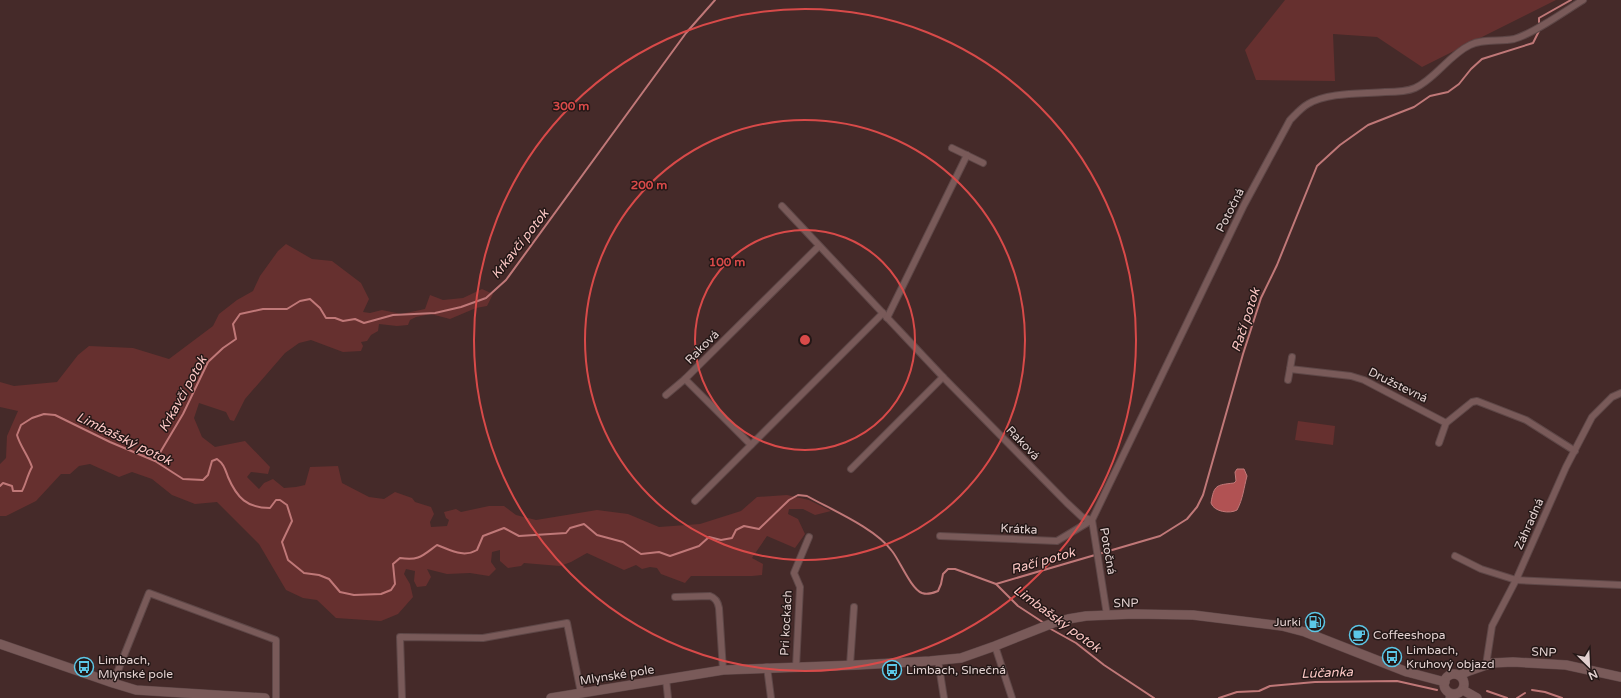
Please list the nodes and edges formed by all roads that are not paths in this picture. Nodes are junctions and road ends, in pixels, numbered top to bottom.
1 (1583, 0) edge
2 (952, 148) dead end
3 (967, 155) junction
4 (983, 163) dead end
5 (782, 206) dead end
6 (819, 246) junction
7 (885, 316) junction
8 (1292, 357) dead end
9 (1290, 369) junction
10 (943, 377) junction
11 (685, 379) junction
12 (1288, 380) dead end
13 (1621, 393) edge
14 (666, 395) dead end
15 (1446, 423) junction
16 (1439, 443) dead end
17 (751, 445) junction
18 (1575, 451) junction
19 (851, 469) dead end
20 (695, 501) dead end
21 (1092, 520) junction
22 (940, 536) dead end
23 (809, 538) dead end
24 (1455, 556) dead end
25 (1516, 580) junction
26 (1621, 585) edge
27 (675, 597) dead end
28 (854, 607) dead end
29 (1107, 615) junction
30 (0, 644) edge
31 (995, 646) junction
32 (938, 660) junction
33 (1486, 665) junction
34 (854, 666) junction
35 (796, 667) junction
36 (767, 668) junction
37 (723, 670) junction
38 (1460, 675) junction
39 (686, 676) joint
40 (1621, 677) edge
41 (666, 679) junction
42 (1445, 682) junction
43 (113, 684) junction
44 (1462, 690) junction
45 (581, 693) junction
46 (1450, 695) edge
47 (265, 698) edge
48 (276, 698) edge
49 (402, 698) edge
50 (551, 698) edge
51 (668, 698) edge
52 (771, 698) edge
53 (944, 698) edge
54 (1012, 698) edge
55 (1478, 698) edge

1 - 21 street, Potočná
2 - 3 street
3 - 4 street
3 - 7 street
5 - 6 street, Raková
6 - 7 street, Raková
6 - 11 street, Raková
7 - 10 street, Raková
7 - 17 street
8 - 9 street
9 - 12 street
9 - 15 street, Družstevná
10 - 19 street
10 - 21 street, Raková
11 - 14 street, Raková
11 - 17 street, Raková
13 - 18 street, Záhradná
15 - 16 street
15 - 18 street
17 - 20 street
18 - 25 street, Záhradná
21 - 22 street, Krátka
21 - 29 street, Potočná
23 - 35 street, Pri kockách
24 - 25 street
25 - 26 street
25 - 33 street
27 - 37 street
28 - 34 street
29 - 31 street, SNP
29 - 42 street, SNP
30 - 43 street
31 - 32 street, SNP
31 - 54 street
32 - 34 street, SNP
32 - 53 street
33 - 38 street, SNP
33 - 40 street, SNP
34 - 35 street, Pri kockách
35 - 36 street, Pri kockách
36 - 37 street, Pri kockách
36 - 52 street
37 - 39 street, Pri kockách
38 - 42 street
38 - 44 street
39 - 41 street, Mlynské pole
41 - 45 street, Mlynské pole
41 - 51 street
42 - 46 street
43 - 47 street
43 - 48 street
44 - 46 street
44 - 55 street
45 - 49 street
45 - 50 street, Mlynské pole

